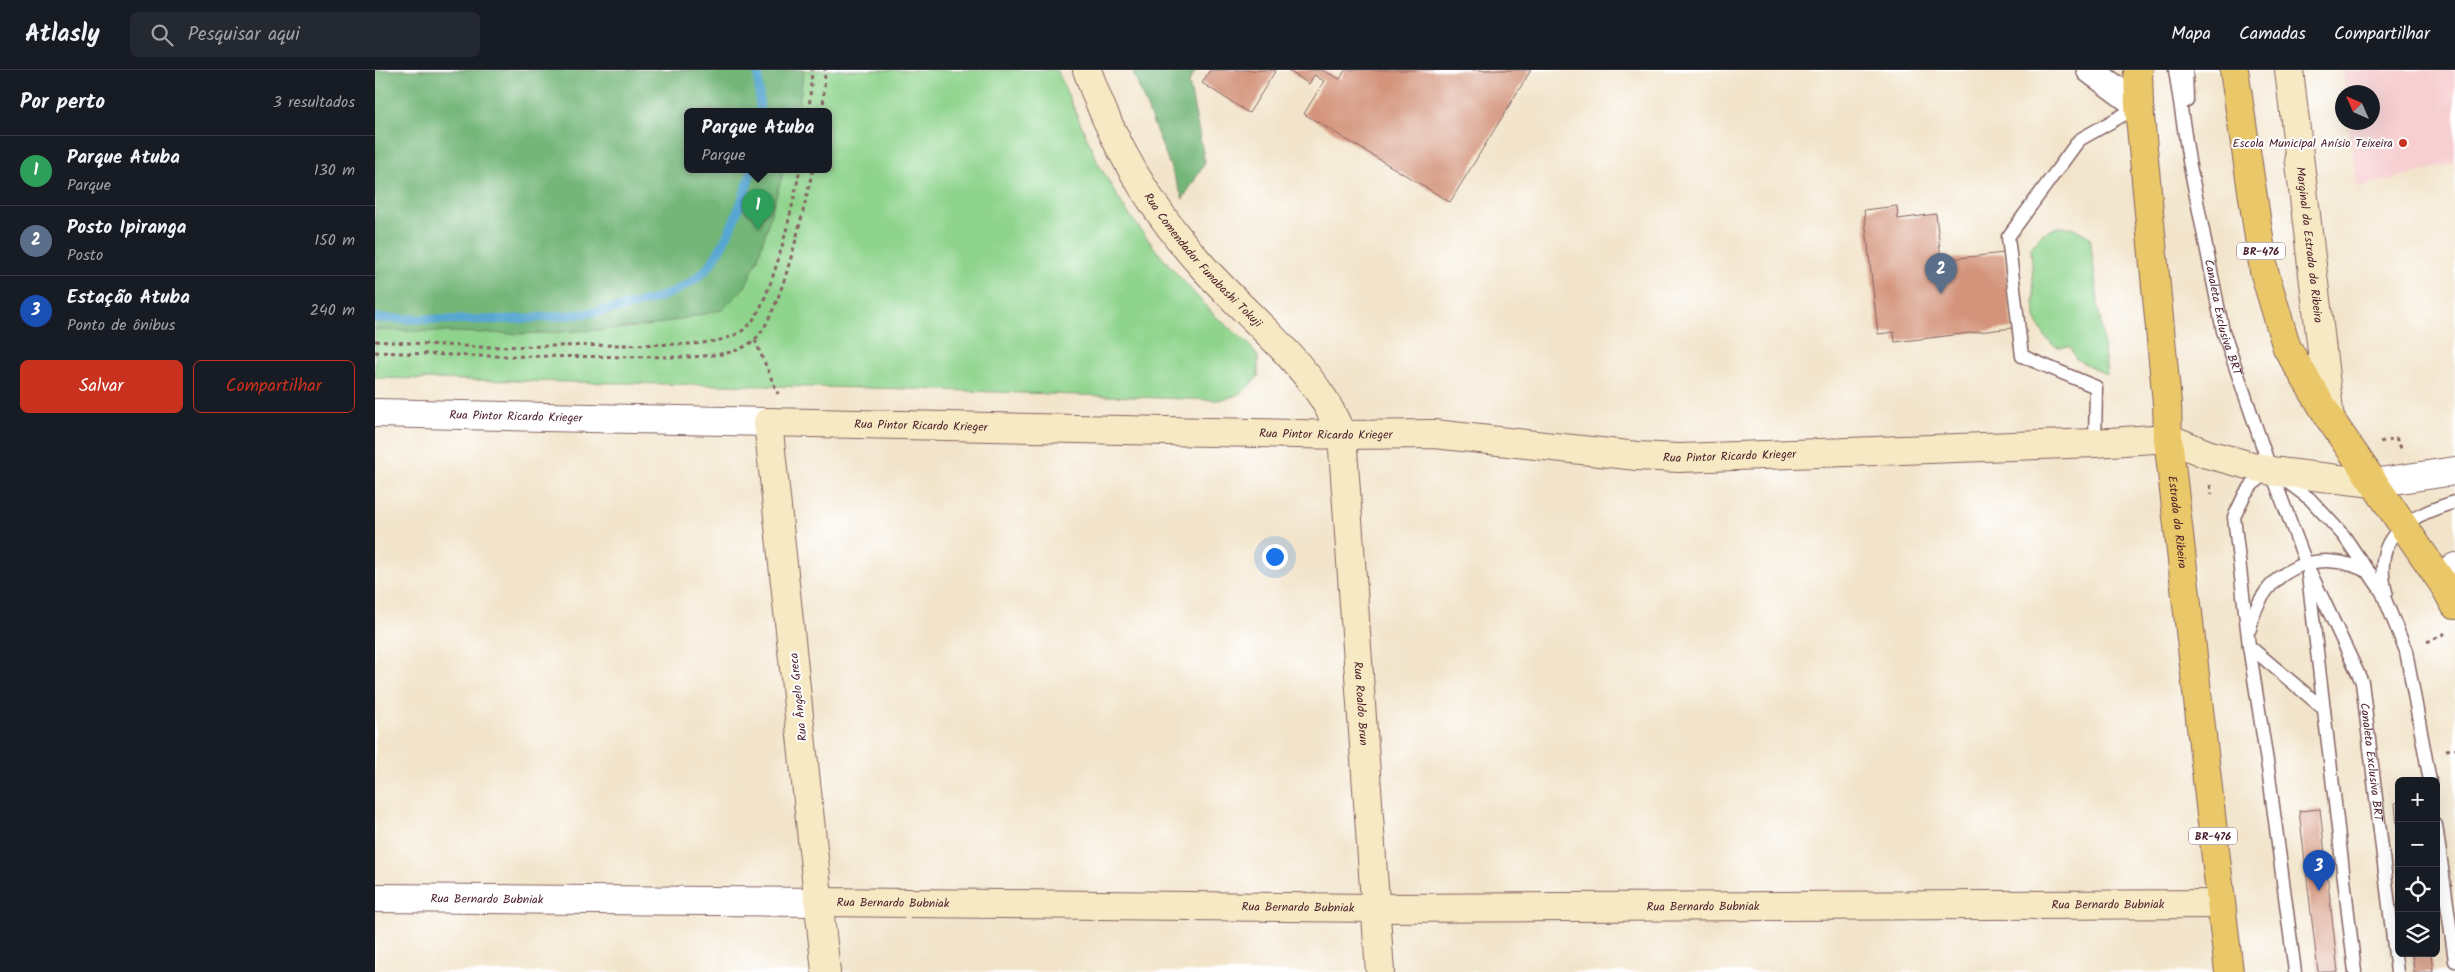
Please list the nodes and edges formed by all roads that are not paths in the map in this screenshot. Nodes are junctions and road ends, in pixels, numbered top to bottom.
1 (1087, 70) edge
2 (2090, 70) edge
3 (2139, 70) edge
4 (2175, 70) edge
5 (2186, 70) edge
6 (2234, 70) edge
7 (2289, 70) edge
8 (2139, 106) junction
9 (2189, 160) junction
10 (375, 413) edge
11 (2330, 419) junction
12 (779, 422) junction
13 (1342, 435) junction
14 (2168, 438) junction
15 (2095, 443) junction
16 (2271, 471) junction
17 (2455, 471) edge
18 (2373, 483) junction
19 (2455, 502) edge
20 (2402, 526) junction
21 (2306, 563) junction
22 (2372, 575) junction
23 (2451, 586) edge
24 (2391, 611) junction
25 (2249, 646) junction
26 (2323, 709) junction
27 (2429, 777) edge
28 (2440, 853) edge
29 (375, 898) edge
30 (819, 902) junction
31 (2220, 904) junction
32 (1375, 908) junction
33 (2455, 961) edge
34 (2229, 971) edge
35 (827, 972) edge
36 (1380, 972) edge
37 (2295, 972) edge
38 (2355, 972) edge
39 (2397, 972) edge

1 - 13 main road, Rua Comendador Funabashi Tokuji
2 - 8 street
3 - 8 main road, Estrada da Ribeira
4 - 9 lane, Canaleta Exclusiva BRT
5 - 9 lane, Canaleta Exclusiva BRT
6 - 11 main road, BR-476
7 - 11 main road, Marginal da Estrada da Ribeira
8 - 14 main road, Estrada da Ribeira
8 - 15 lane
9 - 16 lane, Canaleta Exclusiva BRT
10 - 12 street, Rua Pintor Ricardo Krieger
11 - 18 main road
12 - 13 main road, Rua Pintor Ricardo Krieger
12 - 30 main road, Rua Ângelo Greca
13 - 15 main road, Rua Pintor Ricardo Krieger
13 - 32 main road, Rua Roaldo Brun
14 - 15 main road, Rua Pintor Ricardo Krieger
14 - 16 main road, Rua Pintor Ricardo Krieger
14 - 31 main road, Estrada da Ribeira / BR-476
16 - 18 main road, Rua Pintor Ricardo Krieger
16 - 21 lane, Canaleta Exclusiva BRT
16 - 22 lane
16 - 25 lane
17 - 18 street
18 - 20 main road
19 - 20 lane
20 - 23 main road
20 - 24 lane
21 - 22 lane
21 - 25 lane
21 - 26 lane, Canaleta Exclusiva BRT
21 - 39 lane, Canaleta Exclusiva BRT
22 - 24 lane
24 - 27 lane
25 - 26 lane
25 - 37 lane
26 - 38 lane, Canaleta Exclusiva BRT
28 - 33 lane
29 - 30 street, Rua Bernardo Bubniak
30 - 32 main road, Rua Bernardo Bubniak
30 - 35 main road, Rua Ângelo Greca
31 - 32 main road, Rua Bernardo Bubniak
31 - 34 main road, Estrada da Ribeira / BR-476
32 - 36 main road, Rua Roaldo Brun

